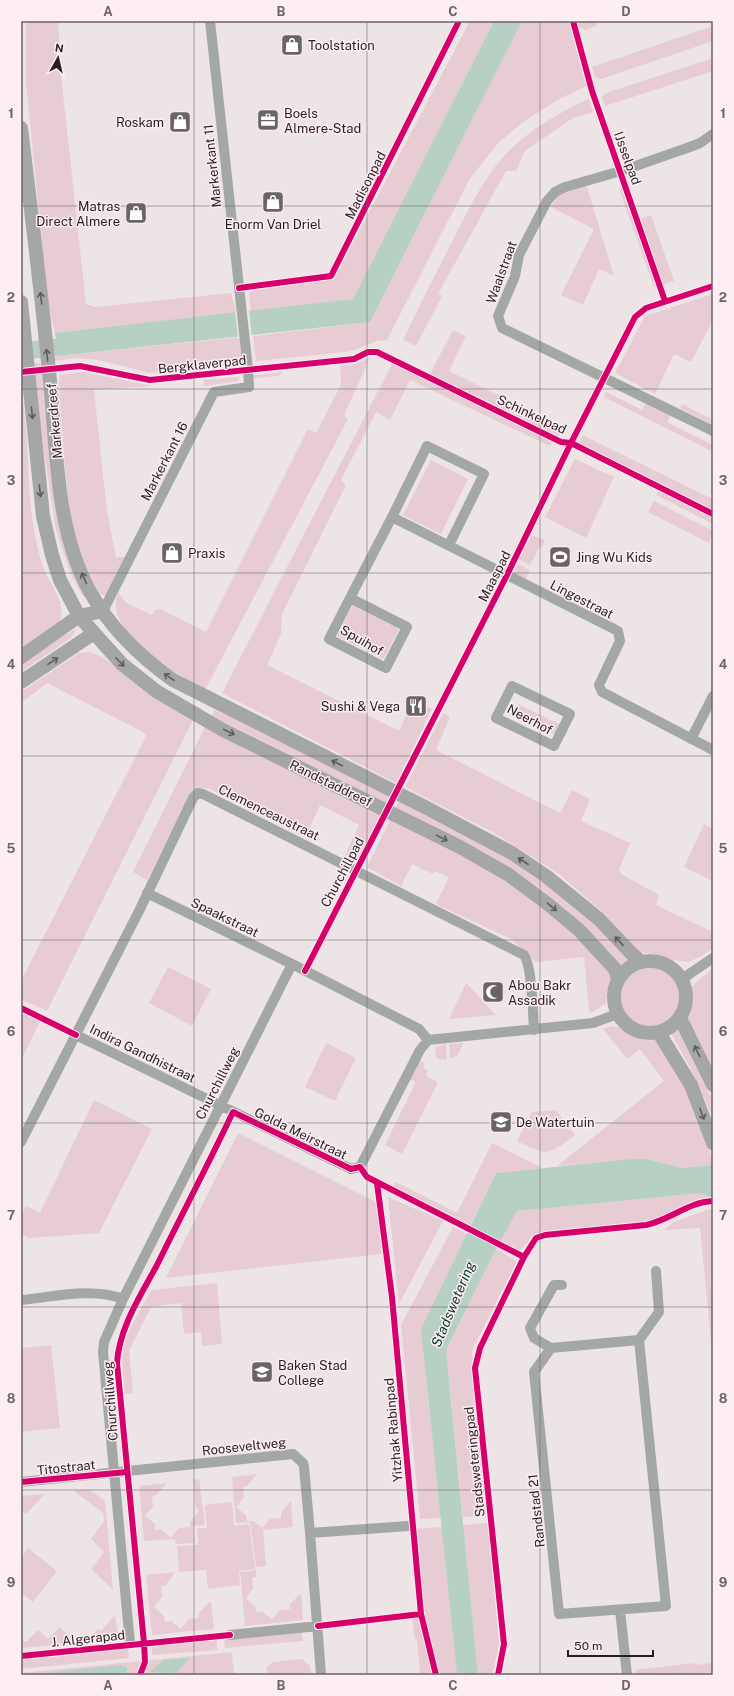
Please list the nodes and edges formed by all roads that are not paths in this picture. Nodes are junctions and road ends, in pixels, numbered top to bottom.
1 (210, 21) edge
2 (21, 128) edge
3 (713, 134) edge
4 (21, 302) edge
5 (245, 345) joint
6 (713, 431) edge
7 (394, 513) junction
8 (449, 545) junction
9 (350, 598) junction
10 (103, 611) junction
11 (79, 616) junction
12 (94, 633) junction
13 (21, 657) edge
14 (21, 682) edge
15 (512, 686) joint
16 (713, 696) edge
17 (691, 739) junction
18 (713, 750) edge
19 (147, 893) junction
20 (713, 958) edge
21 (641, 962) junction
22 (292, 964) junction
23 (618, 979) junction
24 (682, 979) junction
25 (617, 1014) junction
26 (680, 1018) junction
27 (534, 1030) junction
28 (658, 1033) junction
29 (76, 1035) junction
30 (428, 1040) junction
31 (713, 1085) edge
32 (220, 1105) junction
33 (21, 1142) edge
34 (713, 1143) edge
35 (656, 1271) dead end
36 (562, 1285) dead end
37 (123, 1299) junction
38 (21, 1300) edge
39 (639, 1340) junction
40 (551, 1348) junction
41 (114, 1473) junction
42 (21, 1482) edge
43 (408, 1526) dead end
44 (310, 1533) junction
45 (620, 1610) junction
46 (318, 1626) junction
47 (230, 1635) dead end
48 (130, 1644) dead end
49 (321, 1675) edge
50 (627, 1675) edge

1 - 5 street, Markerkant 11
10 -> 2 main road, Markerdreef
3 - 6 street, Waalstraat
4 -> 11 main road, Markerdreef
5 - 10 street, Markerkant 16
7 - 8 street
7 - 8 street, Spuihof
7 - 9 street, Spuihof
8 - 17 street, Lingestraat
9 - 9 street, Spuihof
10 - 11 main road
10 - 12 main road
21 -> 10 main road, Randstaddreef
11 - 12 main road, Randstaddreef
11 - 13 main road
14 -> 12 main road
12 -> 23 main road, Randstaddreef
15 - 15 street, Neerhof
16 - 17 street
17 - 18 street, Lingestraat
19 - 22 street, Spaakstraat
19 - 27 street, Clemenceaustraat
19 - 29 street, Clemenceaustraat
20 - 24 street
21 - 23 main road
21 - 24 main road
22 - 30 street
22 - 32 street, Churchillweg
23 - 25 main road
24 - 26 main road
25 - 27 street
25 - 28 main road
26 - 28 main road
31 -> 26 main road
27 - 30 street
28 -> 34 main road
29 - 32 street, Indira Gandhistraat
29 - 33 street, Clemenceaustraat
30 - 32 street, Golda Meirstraat
32 - 37 street, Churchillweg
35 - 39 street
36 - 40 street
37 - 38 street
37 - 41 street, Churchillweg
39 - 40 street
39 - 45 street, Randstad 21
40 - 45 street, Randstad 21
41 - 42 street, Titostraat
41 - 44 street, Rooseveltweg
41 - 48 street, Churchillweg
43 - 44 street
44 - 46 street, Rooseveltweg
45 - 50 street
46 - 47 street
46 - 49 street, Rooseveltweg

